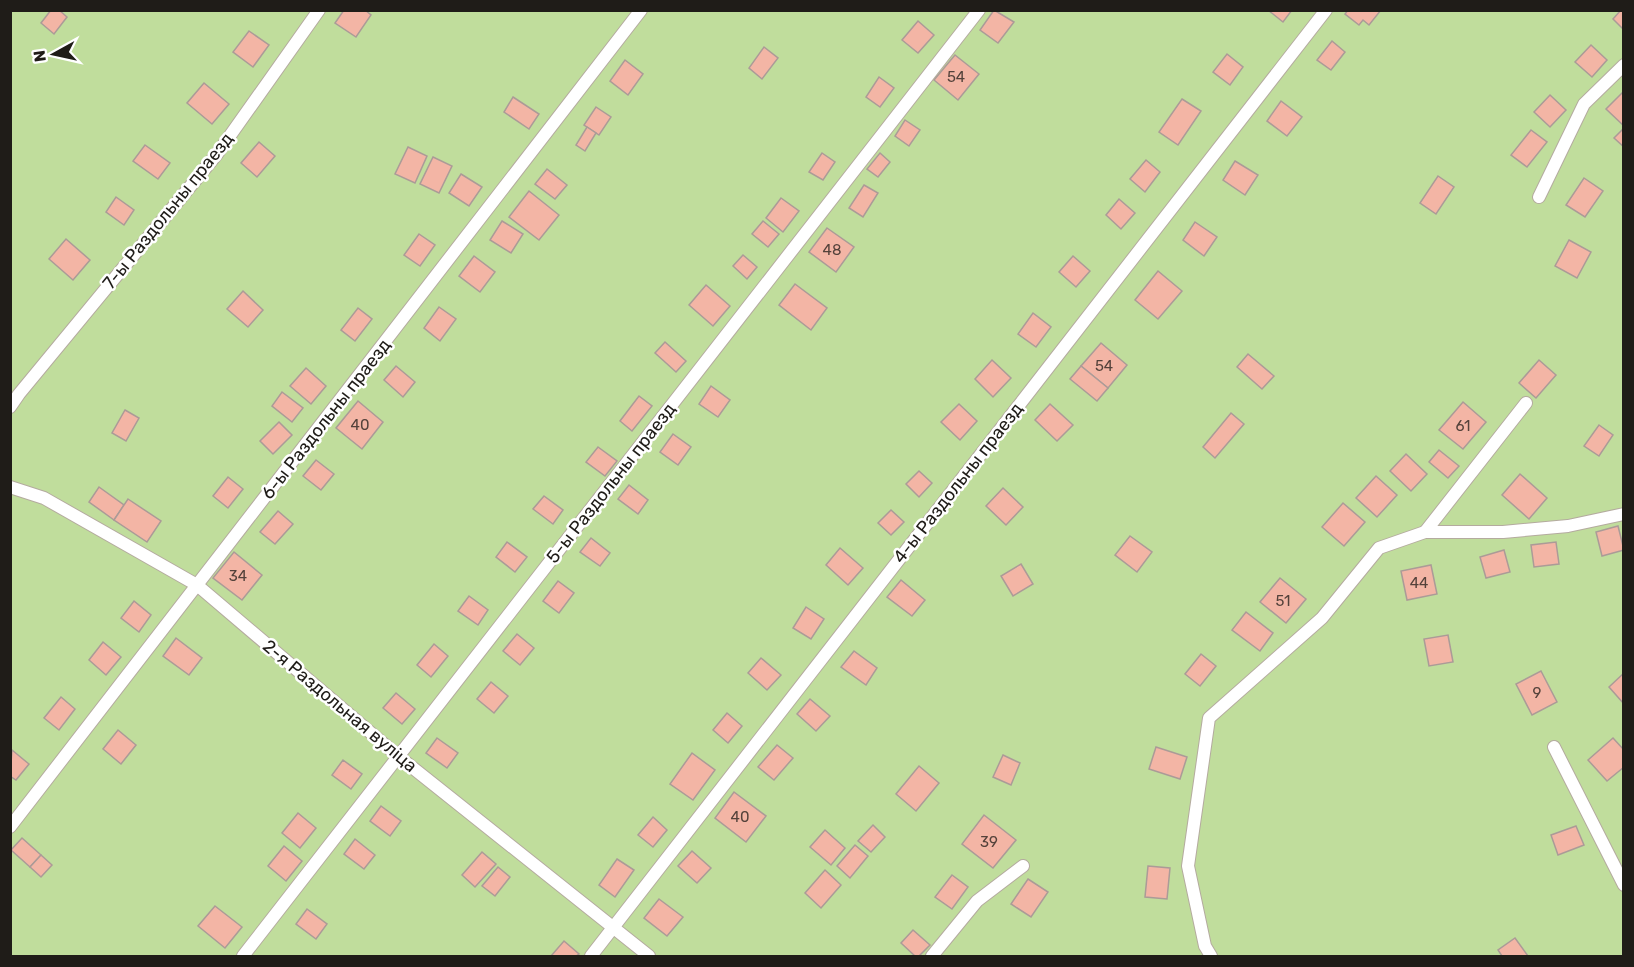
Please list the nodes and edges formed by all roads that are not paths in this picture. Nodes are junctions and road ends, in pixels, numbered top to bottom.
1 (319, 10) edge
2 (641, 10) edge
3 (979, 10) edge
4 (1326, 10) edge
5 (1623, 65) edge
6 (1539, 197) dead end
7 (1526, 403) dead end
8 (10, 408) edge
9 (10, 487) edge
10 (1623, 514) edge
11 (1425, 532) junction
12 (197, 585) junction
13 (1554, 747) dead end
14 (398, 756) junction
15 (10, 827) edge
16 (1023, 866) dead end
17 (1623, 885) edge
18 (613, 929) junction
19 (1208, 951) edge
20 (243, 957) edge
21 (591, 957) edge
22 (649, 957) edge
23 (933, 957) edge

1 - 8 lane, 7-ы Раздольны праезд
2 - 12 lane, 6-ы Раздольны праезд
3 - 14 lane, 5-ы Раздольны праезд
4 - 18 lane, 4-ы Раздольны праезд
5 - 6 lane
7 - 11 lane
9 - 12 lane, 2-я Раздольная вуліца
10 - 11 lane
11 - 19 lane
12 - 14 lane, 2-я Раздольная вуліца
12 - 15 lane, 6-ы Раздольны праезд
13 - 17 lane
14 - 18 lane, 2-я Раздольная вуліца
14 - 20 lane, 5-ы Раздольны праезд
16 - 23 lane
18 - 21 lane, 4-ы Раздольны праезд
18 - 22 lane, 2-я Раздольная вуліца

